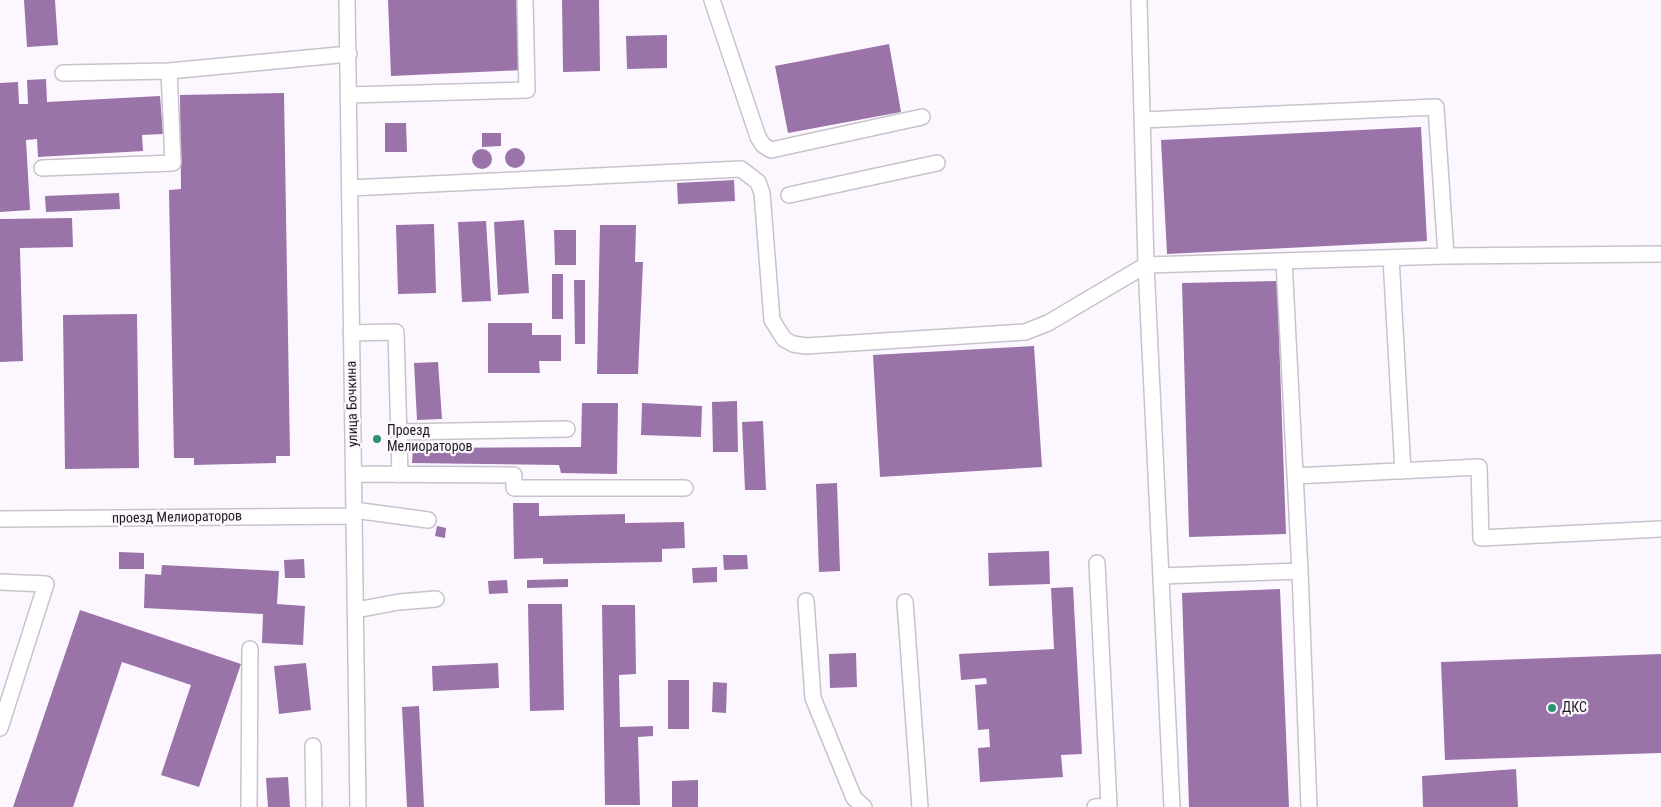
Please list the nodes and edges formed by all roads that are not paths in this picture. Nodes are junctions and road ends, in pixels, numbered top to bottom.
1 (347, 0) edge
2 (525, 0) edge
3 (712, 0) edge
4 (1138, 0) edge
5 (348, 54) junction
6 (169, 71) junction
7 (63, 73) dead end
8 (349, 95) junction
9 (922, 117) dead end
10 (1142, 120) junction
11 (937, 163) dead end
12 (42, 168) dead end
13 (350, 188) junction
14 (789, 195) dead end
15 (1661, 254) edge
16 (1446, 256) junction
17 (1391, 258) junction
18 (1284, 261) junction
19 (1146, 265) junction
20 (351, 333) junction
21 (568, 429) dead end
22 (399, 432) junction
23 (1404, 471) junction
24 (354, 474) junction
25 (400, 475) junction
26 (1295, 476) junction
27 (685, 488) dead end
28 (354, 513) junction
29 (0, 519) edge
30 (428, 520) dead end
31 (1661, 529) edge
32 (1097, 563) dead end
33 (1300, 572) junction
34 (1161, 576) junction
35 (0, 582) edge
36 (436, 600) dead end
37 (806, 601) dead end
38 (905, 602) dead end
39 (356, 610) junction
40 (250, 649) dead end
41 (0, 728) edge
42 (313, 746) dead end
43 (249, 807) edge
44 (314, 807) edge
45 (358, 807) edge
46 (864, 807) edge
47 (920, 807) edge
48 (1095, 807) edge
49 (1172, 807) edge
50 (1309, 807) edge

1 - 5 street, улица Бочкина
2 - 8 street
3 - 9 street
4 - 10 street
5 - 6 street
5 - 8 street, улица Бочкина
6 - 7 street
6 - 12 street
8 - 13 street, улица Бочкина
10 - 16 street
10 - 19 street
11 - 14 street
13 - 19 street
13 - 20 street, улица Бочкина
15 - 16 street
16 - 17 street
17 - 18 street
17 - 23 street
18 - 19 street
18 - 26 street
19 - 34 street
20 - 22 street
20 - 24 street, улица Бочкина
21 - 22 street
22 - 25 street
23 - 26 street
23 - 31 street
24 - 25 street
24 - 28 street, улица Бочкина
25 - 27 street
26 - 33 street
28 - 29 street, проезд Мелиораторов
28 - 30 street, проезд Мелиораторов
28 - 39 street, улица Бочкина
32 - 48 street
33 - 34 street
33 - 50 street
34 - 49 street
35 - 41 street
36 - 39 street
37 - 46 street
38 - 47 street
39 - 45 street, улица Бочкина
40 - 43 street
42 - 44 street

